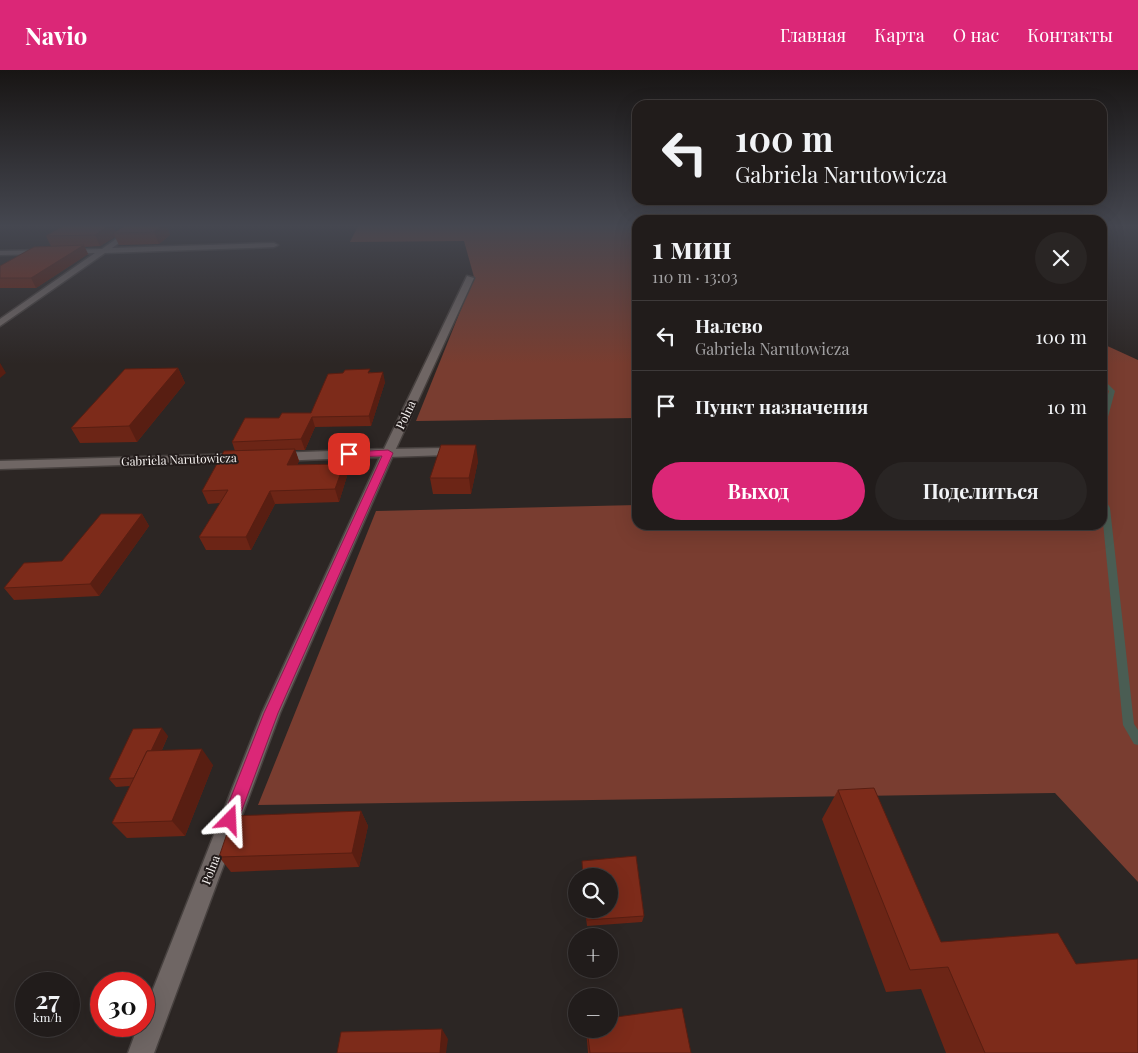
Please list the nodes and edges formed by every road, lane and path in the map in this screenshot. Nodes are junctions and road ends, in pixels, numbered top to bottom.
1 (75, 272) edge
2 (470, 278) dead end
3 (0, 323) edge
4 (444, 452) edge
5 (388, 453) junction
6 (0, 465) edge
7 (141, 1053) edge

1 - 3 street
2 - 5 street, Polna
4 - 5 street, Gabriela Narutowicza
5 - 6 street, Gabriela Narutowicza
5 - 7 street, Polna

